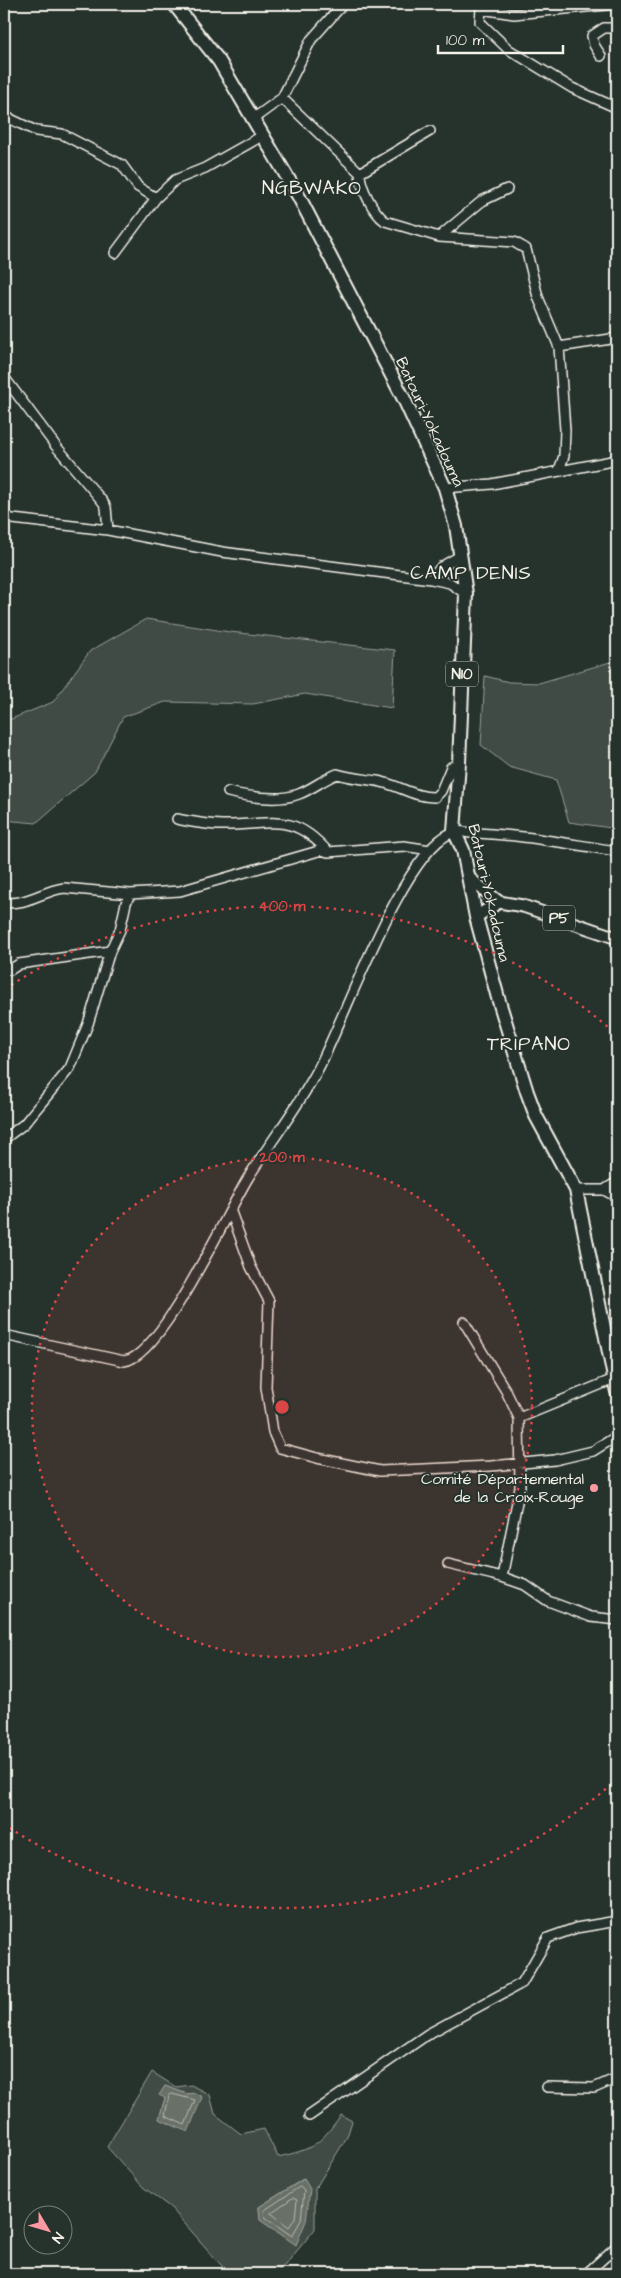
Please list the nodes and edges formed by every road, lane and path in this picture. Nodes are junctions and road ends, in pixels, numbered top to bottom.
1 (174, 4) edge
2 (343, 4) edge
3 (617, 4) edge
4 (477, 6) edge
5 (617, 28) edge
6 (601, 56) dead end
7 (282, 98) junction
8 (617, 108) edge
9 (4, 116) edge
10 (253, 120) junction
11 (430, 131) dead end
12 (262, 136) junction
13 (360, 173) junction
14 (507, 189) dead end
15 (156, 198) junction
16 (439, 237) junction
17 (115, 253) dead end
18 (617, 338) edge
19 (559, 347) junction
20 (4, 377) edge
21 (564, 456) junction
22 (617, 460) edge
23 (573, 469) junction
24 (558, 470) junction
25 (445, 488) junction
26 (4, 518) edge
27 (108, 530) junction
28 (460, 556) junction
29 (431, 579) junction
30 (466, 594) junction
31 (459, 763) junction
32 (228, 792) dead end
33 (176, 819) dead end
34 (454, 832) junction
35 (430, 850) junction
36 (617, 851) edge
37 (328, 852) junction
38 (469, 878) junction
39 (130, 894) junction
40 (4, 902) edge
41 (499, 902) junction
42 (476, 917) junction
43 (617, 938) edge
44 (110, 951) junction
45 (4, 966) edge
46 (4, 1139) edge
47 (617, 1182) edge
48 (576, 1190) junction
49 (604, 1190) junction
50 (617, 1197) edge
51 (231, 1212) junction
52 (464, 1322) dead end
53 (4, 1335) edge
54 (614, 1379) junction
55 (617, 1392) edge
56 (519, 1418) junction
57 (617, 1436) edge
58 (521, 1463) junction
59 (448, 1564) dead end
60 (502, 1577) junction
61 (617, 1620) edge
62 (617, 1921) edge
63 (617, 2078) edge
64 (547, 2087) dead end
65 (309, 2116) dead end
66 (617, 2246) edge
67 (586, 2274) edge

1 - 10 highway, Batouri-Yokadouma / N10
2 - 7 street
3 - 4 street
4 - 8 street
5 - 6 street
7 - 10 street
7 - 13 street
9 - 15 street
10 - 12 highway, Batouri-Yokadouma / N10
11 - 13 street
12 - 15 street
12 - 25 highway, Batouri-Yokadouma / N10
13 - 16 street
14 - 16 street
15 - 17 street
16 - 19 street
18 - 19 street
19 - 21 street
20 - 27 street
21 - 23 street
21 - 24 street
22 - 23 street
23 - 24 street
24 - 25 street
25 - 28 highway, Batouri-Yokadouma / N10
26 - 27 street
27 - 29 street
28 - 29 street
28 - 30 highway, Batouri-Yokadouma / N10
29 - 30 street
30 - 31 highway, Batouri-Yokadouma / N10
31 - 32 street
31 - 34 highway, Batouri-Yokadouma / N10
33 - 37 street
34 - 35 street
34 - 36 street
34 - 38 highway, Batouri-Yokadouma / N10
35 - 37 street
35 - 51 street
37 - 39 street
38 - 41 main road, P5
38 - 42 highway, Batouri-Yokadouma / N10
39 - 40 street
39 - 44 street
41 - 42 main road
41 - 43 main road, P5
42 - 48 highway, Batouri-Yokadouma / N10
44 - 45 street
44 - 46 street
47 - 49 street
48 - 49 street
48 - 54 highway, Batouri-Yokadouma / N10
49 - 50 street
51 - 53 street
51 - 58 street
52 - 56 street
54 - 55 highway, Batouri-Yokadouma / N10
54 - 56 street
56 - 58 street
57 - 58 street
58 - 60 street
59 - 60 street
60 - 61 street
62 - 65 street
63 - 64 street
66 - 67 street

